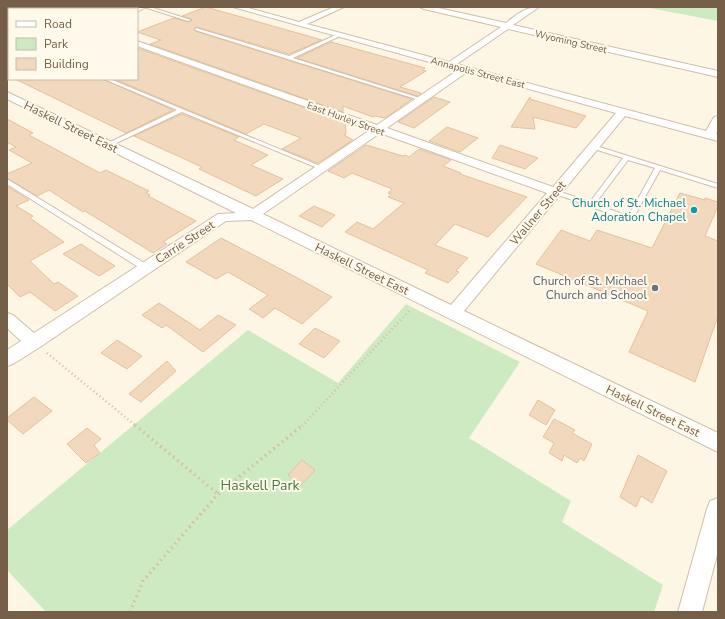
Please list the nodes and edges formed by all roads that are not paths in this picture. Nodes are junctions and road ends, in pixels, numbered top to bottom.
1 (146, 7) edge
2 (237, 7) edge
3 (337, 7) edge
4 (424, 7) edge
5 (531, 7) edge
6 (189, 20) dead end
7 (300, 24) junction
8 (507, 26) junction
9 (196, 29) dead end
10 (339, 34) junction
11 (138, 43) edge
12 (288, 58) junction
13 (450, 65) junction
14 (466, 69) junction
15 (718, 74) edge
16 (108, 80) edge
17 (8, 96) edge
18 (421, 99) junction
19 (182, 110) junction
20 (623, 112) junction
21 (718, 119) edge
22 (377, 130) junction
23 (714, 137) edge
24 (108, 145) junction
25 (593, 147) junction
26 (626, 158) junction
27 (322, 168) junction
28 (658, 168) junction
29 (7, 181) edge
30 (718, 186) edge
31 (555, 192) junction
32 (591, 205) junction
33 (252, 216) junction
34 (146, 268) junction
35 (453, 314) junction
36 (7, 319) edge
37 (34, 342) junction
38 (7, 359) edge
39 (718, 443) edge
40 (718, 509) edge
41 (690, 612) edge

1 - 6 lane
2 - 7 street, Annapolis Street East
3 - 7 street
4 - 8 street, Wyoming Street
5 - 8 street
7 - 10 street, Annapolis Street East
8 - 13 street
8 - 15 street, Wyoming Street
9 - 12 lane
10 - 12 lane
10 - 13 street, Annapolis Street East
11 - 22 street, East Hurley Street
12 - 18 lane
13 - 14 street, Annapolis Street East
14 - 18 street
14 - 20 street, Annapolis Street East
16 - 19 lane
17 - 24 street, Haskell Street East
18 - 22 street
19 - 24 lane
19 - 27 lane
20 - 23 street, Annapolis Street East
20 - 25 street, Wallner Street
21 - 23 street
22 - 27 street
22 - 31 street, East Hurley Street
24 - 33 street, Haskell Street East
25 - 26 lane
25 - 31 street, Wallner Street
26 - 28 lane
26 - 32 lane
27 - 33 street
28 - 30 lane
28 - 32 lane
29 - 34 lane
31 - 32 lane
31 - 35 street, Wallner Street
33 - 34 street, Carrie Street
33 - 35 street, Haskell Street East
34 - 37 street, Carrie Street
35 - 39 street, Haskell Street East
36 - 37 street
37 - 38 street, Carrie Street
40 - 41 street

